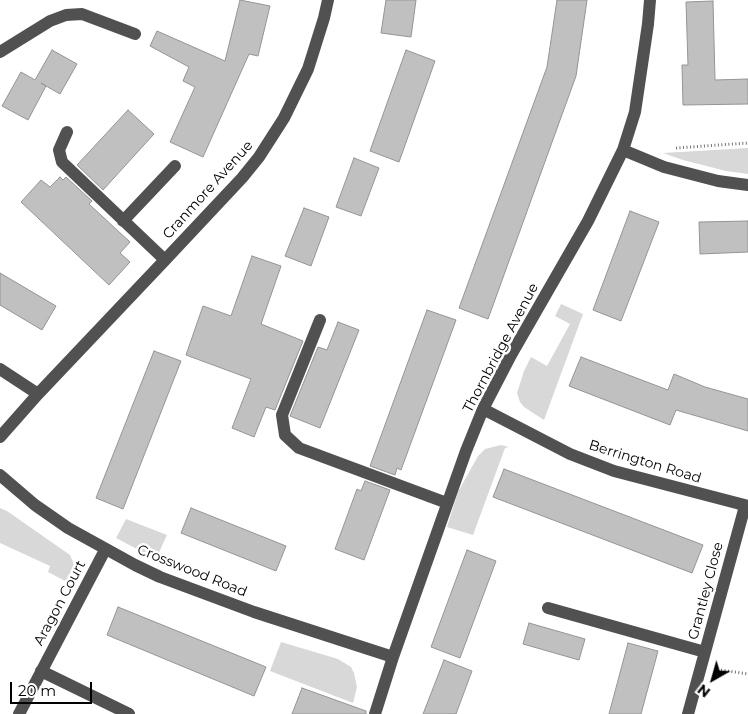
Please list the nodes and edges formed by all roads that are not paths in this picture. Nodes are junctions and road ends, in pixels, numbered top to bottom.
1 (328, 0) edge
2 (650, 0) edge
3 (135, 34) dead end
4 (0, 52) edge
5 (67, 132) dead end
6 (623, 150) junction
7 (175, 166) dead end
8 (748, 185) edge
9 (124, 221) junction
10 (165, 260) junction
11 (320, 320) dead end
12 (0, 369) edge
13 (38, 394) junction
14 (484, 409) junction
15 (0, 437) edge
16 (0, 475) edge
17 (447, 503) junction
18 (746, 506) edge
19 (105, 550) junction
20 (548, 608) dead end
21 (705, 652) junction
22 (393, 657) junction
23 (41, 671) junction
24 (18, 714) edge
25 (129, 714) edge
26 (375, 714) edge
27 (688, 714) edge

1 - 10 street, Cranmore Avenue
2 - 6 street, Thornbridge Avenue
3 - 4 street
5 - 9 street, Cranmore Avenue
6 - 8 street
6 - 14 street, Thornbridge Avenue
7 - 9 street
9 - 10 street, Cranmore Avenue
10 - 13 street, Cranmore Avenue
11 - 17 street
12 - 13 street
13 - 15 street, Cranmore Avenue
14 - 17 street, Thornbridge Avenue
14 - 18 street, Berrington Road
16 - 19 street, Crosswood Road
17 - 22 street, Thornbridge Avenue
18 - 21 street, Grantley Close
19 - 22 street, Crosswood Road
19 - 23 street, Aragon Court
20 - 21 street
21 - 27 street, Grantley Close
22 - 26 street, Thornbridge Avenue
23 - 24 street, Aragon Court
23 - 25 street

